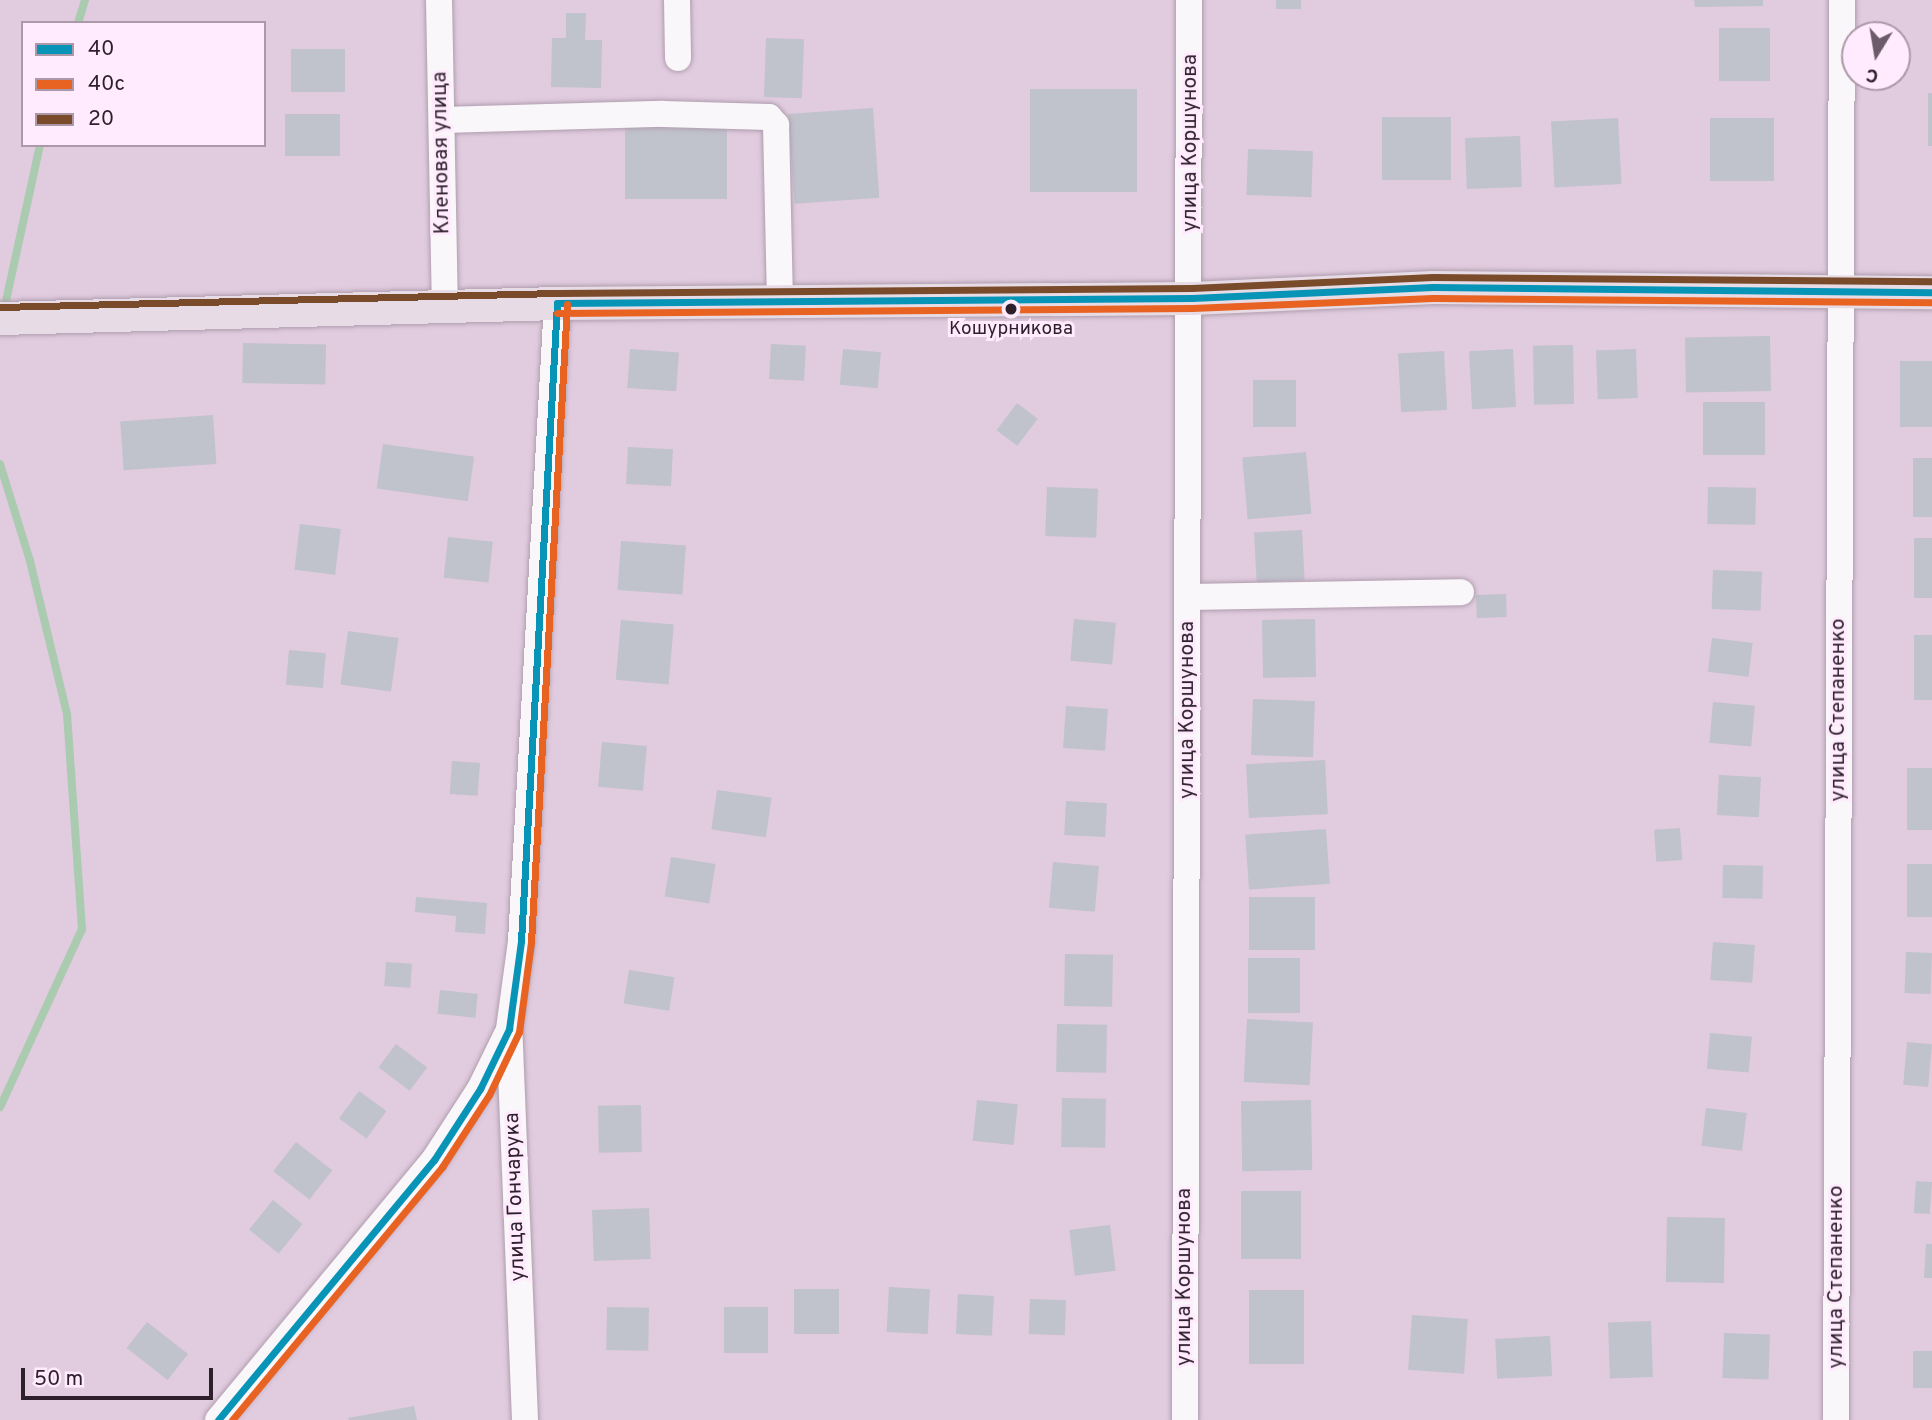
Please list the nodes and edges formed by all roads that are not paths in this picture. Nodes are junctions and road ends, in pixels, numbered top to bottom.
1 (439, 0) edge
2 (677, 0) edge
3 (1189, 0) edge
4 (1842, 0) edge
5 (678, 58) dead end
6 (442, 120) junction
7 (1842, 289) junction
8 (1932, 292) edge
9 (1192, 298) junction
10 (780, 302) junction
11 (557, 303) junction
12 (445, 306) junction
13 (0, 318) edge
14 (1461, 592) dead end
15 (1188, 597) junction
16 (509, 1029) junction
17 (218, 1420) edge
18 (525, 1420) edge
19 (1185, 1420) edge
20 (1836, 1420) edge

1 - 6 street, Кленовая улица
2 - 5 street
3 - 9 street, улица Коршунова
4 - 7 street, улица Степаненко
6 - 10 street
6 - 12 street, Кленовая улица
7 - 8 main road
7 - 9 main road
7 - 20 street, улица Степаненко
9 - 10 main road
9 - 15 street, улица Коршунова
10 - 11 main road
11 - 12 main road
11 - 16 street, улица Гончарука
12 - 13 main road
14 - 15 street
15 - 19 street, улица Коршунова
16 - 17 street
16 - 18 street, улица Гончарука

